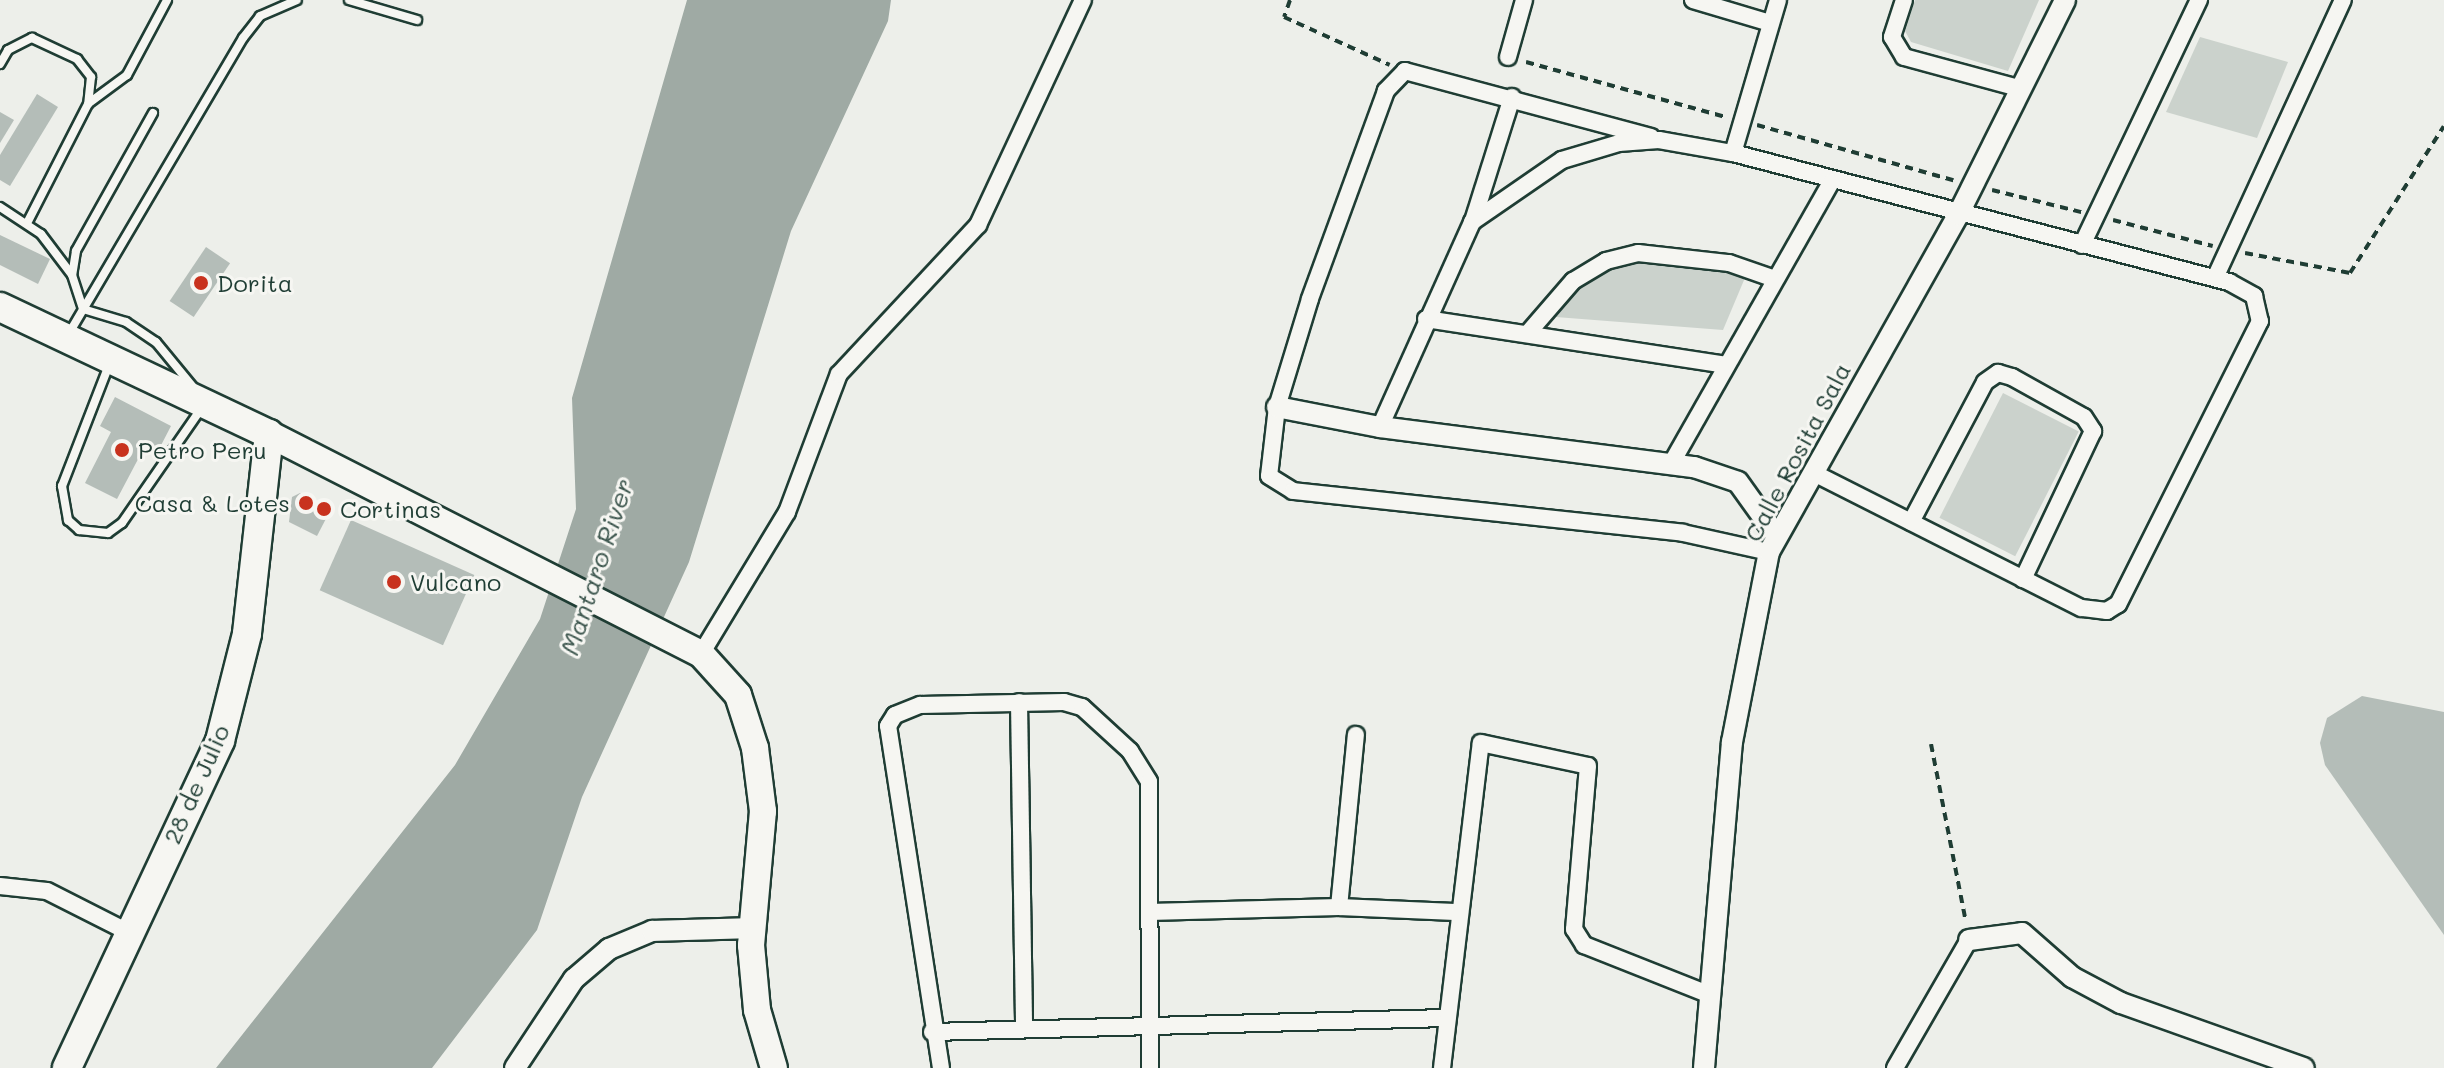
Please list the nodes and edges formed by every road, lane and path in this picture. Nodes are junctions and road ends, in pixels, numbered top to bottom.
1 (167, 0) edge
2 (297, 0) edge
3 (349, 0) edge
4 (1083, 0) edge
5 (1290, 0) edge
6 (1524, 0) edge
7 (1693, 0) edge
8 (1778, 0) edge
9 (1904, 0) edge
10 (2065, 0) edge
11 (2199, 0) edge
12 (2343, 0) edge
13 (417, 20) dead end
14 (1770, 23) junction
15 (1508, 57) joint
16 (0, 64) edge
17 (1405, 71) junction
18 (2022, 89) junction
19 (1512, 97) junction
20 (88, 104) junction
21 (153, 113) dead end
22 (1741, 121) junction
23 (2444, 126) edge
24 (1659, 140) junction
25 (1733, 153) junction
26 (1831, 182) junction
27 (1973, 186) junction
28 (0, 207) edge
29 (1958, 215) junction
30 (2095, 215) junction
31 (28, 221) junction
32 (1472, 222) junction
33 (2082, 245) junction
34 (2228, 250) junction
35 (72, 275) junction
36 (2215, 278) junction
37 (1775, 279) junction
38 (0, 307) edge
39 (83, 309) junction
40 (1426, 319) junction
41 (1528, 333) junction
42 (66, 339) junction
43 (111, 360) junction
44 (1726, 365) junction
45 (204, 404) junction
46 (1277, 407) junction
47 (1380, 427) junction
48 (269, 434) junction
49 (1671, 464) junction
50 (1812, 472) junction
51 (1911, 522) junction
52 (1773, 544) junction
53 (2023, 579) junction
54 (692, 649) junction
55 (1019, 702) junction
56 (1356, 735) dead end
57 (1931, 744) dead end
58 (0, 886) edge
59 (1339, 907) junction
60 (1149, 912) junction
61 (1455, 912) junction
62 (753, 928) junction
63 (128, 932) junction
64 (1969, 940) junction
65 (1710, 995) junction
66 (1447, 1018) junction
67 (1150, 1022) junction
68 (1024, 1029) junction
69 (932, 1032) junction
70 (67, 1068) edge
71 (515, 1068) edge
72 (774, 1068) edge
73 (941, 1068) edge
74 (1150, 1068) edge
75 (1442, 1068) edge
76 (1704, 1068) edge
77 (1895, 1068) edge
78 (2304, 1068) edge

1 - 20 lane
2 - 39 lane
3 - 13 lane
4 - 54 street
5 - 17 path
6 - 15 street
7 - 14 street
8 - 14 street
9 - 18 street
10 - 18 street, Calle Rosita Sala
11 - 30 street
12 - 34 street
14 - 22 street
15 - 22 path
16 - 20 lane
17 - 19 street
17 - 46 street
18 - 27 street, Calle Rosita Sala
19 - 24 street
19 - 32 street
20 - 31 lane
21 - 35 lane
22 - 25 street
22 - 27 path
23 - 34 path
24 - 25 street
24 - 32 street
25 - 26 street
26 - 29 street
26 - 37 street
27 - 29 street, Calle Rosita Sala
27 - 30 path
28 - 31 lane
29 - 33 street
29 - 50 street, Calle Rosita Sala
30 - 33 street
30 - 34 path
31 - 35 lane
32 - 40 street
33 - 36 street
34 - 36 street
35 - 39 lane
36 - 53 street
37 - 41 street
37 - 44 street
38 - 42 highway
39 - 42 lane
39 - 45 lane
40 - 41 street
40 - 47 street
41 - 44 street
42 - 43 highway
43 - 45 highway
43 - 45 lane
44 - 49 street
45 - 48 highway
46 - 47 street
46 - 52 street
47 - 49 street
48 - 54 main road
48 - 63 highway, 28 de Julio
49 - 52 street
50 - 51 street
50 - 52 street, Calle Rosita Sala
51 - 53 street
51 - 53 street
52 - 65 street, Calle Rosita Sala
54 - 62 main road
55 - 60 street
55 - 68 street
55 - 69 street
56 - 59 street
57 - 64 path
58 - 63 street
59 - 60 street
59 - 61 street
60 - 67 street
61 - 65 street
61 - 66 street
62 - 71 street
62 - 72 main road
63 - 70 highway, 28 de Julio
64 - 77 street
64 - 78 street
65 - 76 street, Calle Rosita Sala
66 - 67 street
66 - 75 street
67 - 68 street
67 - 74 street
68 - 69 street
69 - 73 street

